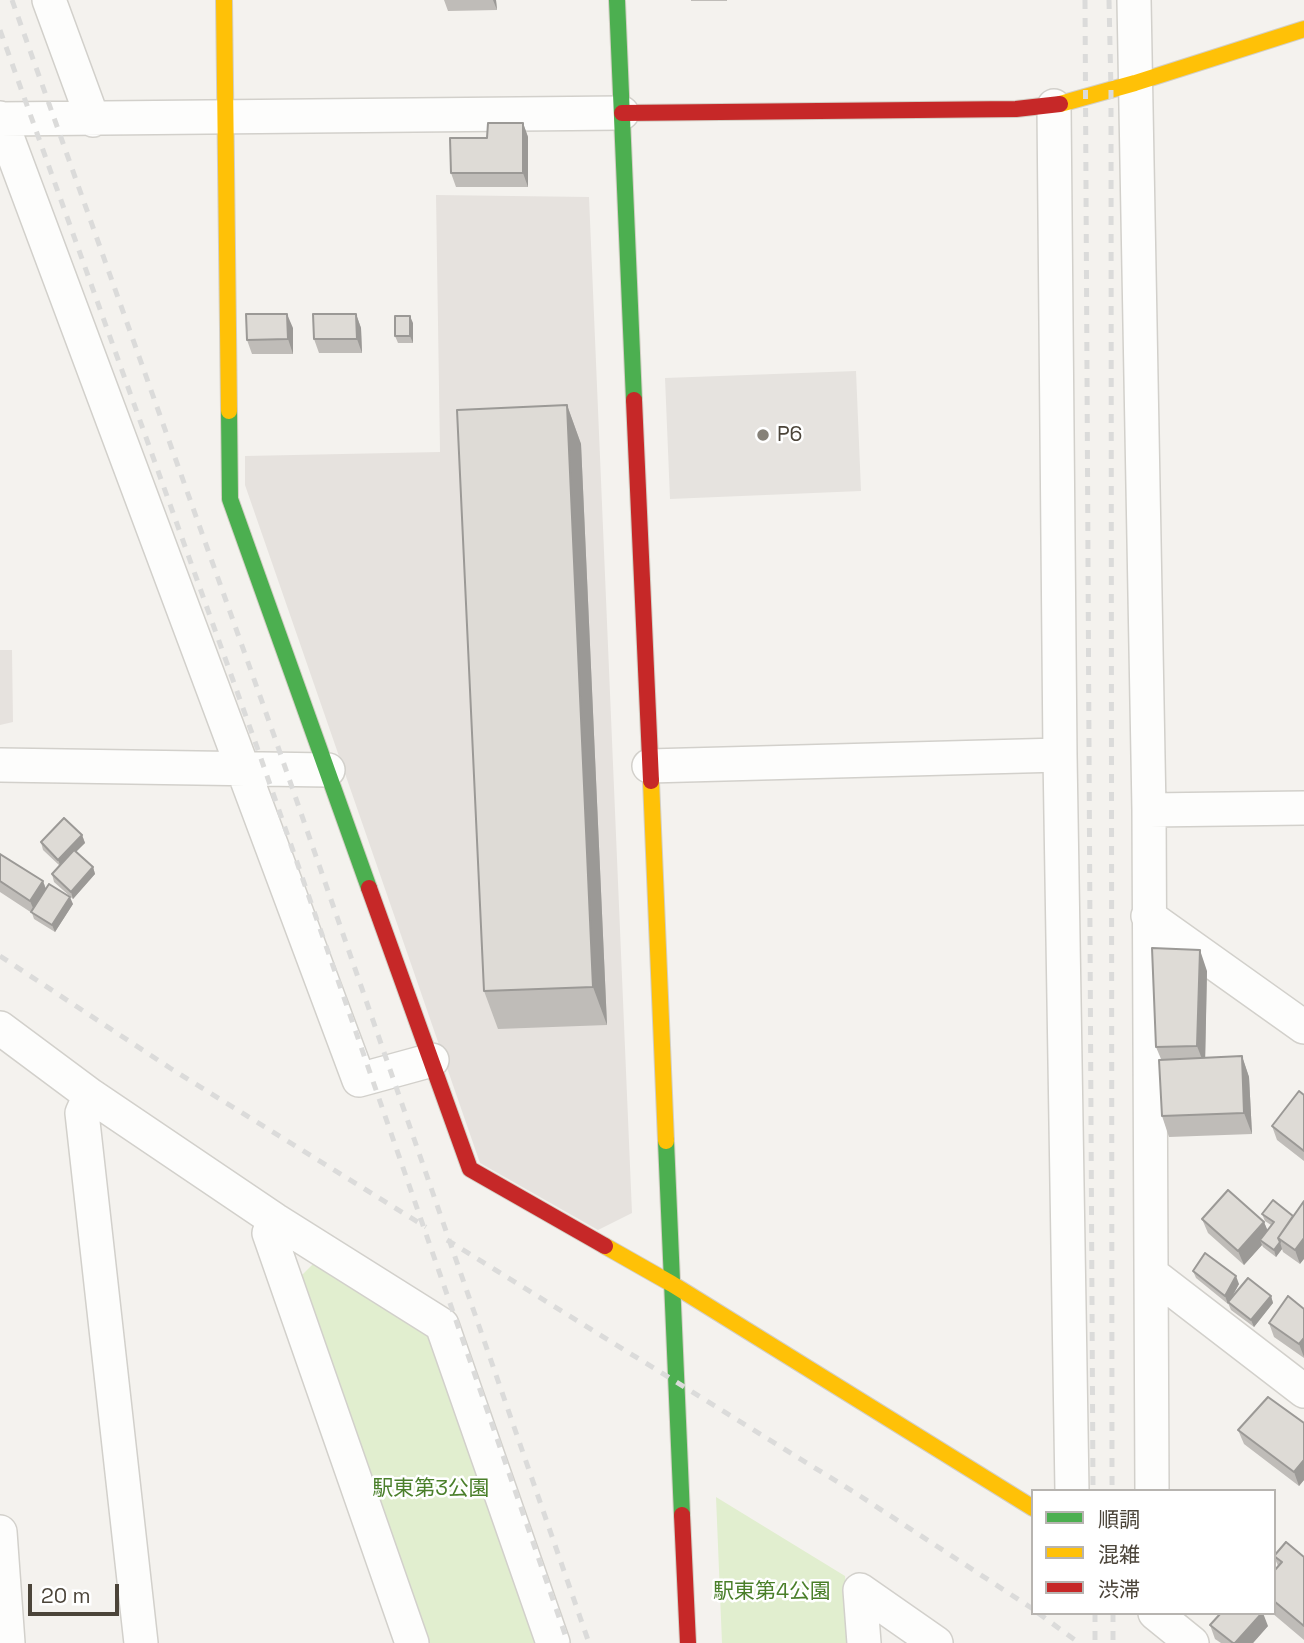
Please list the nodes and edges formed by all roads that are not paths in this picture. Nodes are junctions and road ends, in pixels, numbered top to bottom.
1 (49, 0) edge
2 (224, 0) edge
3 (617, 0) edge
4 (1134, 0) edge
5 (1304, 29) edge
6 (1135, 83) junction
7 (1054, 106) junction
8 (622, 113) junction
9 (226, 118) junction
10 (0, 119) edge
11 (93, 120) junction
12 (1060, 755) junction
13 (0, 765) edge
14 (649, 766) junction
15 (241, 770) junction
16 (328, 770) junction
17 (1304, 808) edge
18 (1149, 810) junction
19 (1148, 916) junction
20 (1304, 1027) edge
21 (0, 1028) edge
22 (432, 1060) junction
23 (90, 1095) junction
24 (275, 1220) junction
25 (1152, 1274) junction
26 (672, 1284) junction
27 (1304, 1391) edge
28 (1072, 1489) edge
29 (1152, 1489) edge
30 (1031, 1507) edge
31 (0, 1532) edge
32 (1157, 1615) edge
33 (8, 1643) edge
34 (141, 1643) edge
35 (412, 1643) edge
36 (553, 1643) edge
37 (688, 1643) edge
38 (864, 1643) edge
39 (936, 1643) edge
40 (1192, 1643) edge

1 - 11 street
2 - 9 street
3 - 8 street
4 - 6 street
5 - 6 street
6 - 7 street
6 - 18 street
7 - 8 street
7 - 12 street
8 - 9 street
8 - 14 street
9 - 11 street
9 - 16 street
10 - 11 street
10 - 15 street
12 - 14 street
12 - 28 street
13 - 15 street
14 - 26 street
15 - 16 street
15 - 22 street
16 - 22 street
17 - 18 street
18 - 19 street
19 - 20 street
19 - 25 street
21 - 23 street
22 - 26 street
23 - 24 street
23 - 34 street
24 - 35 street
24 - 36 street
25 - 27 street
25 - 29 street
26 - 30 street
26 - 37 street
31 - 33 street
32 - 40 street
38 - 39 street

